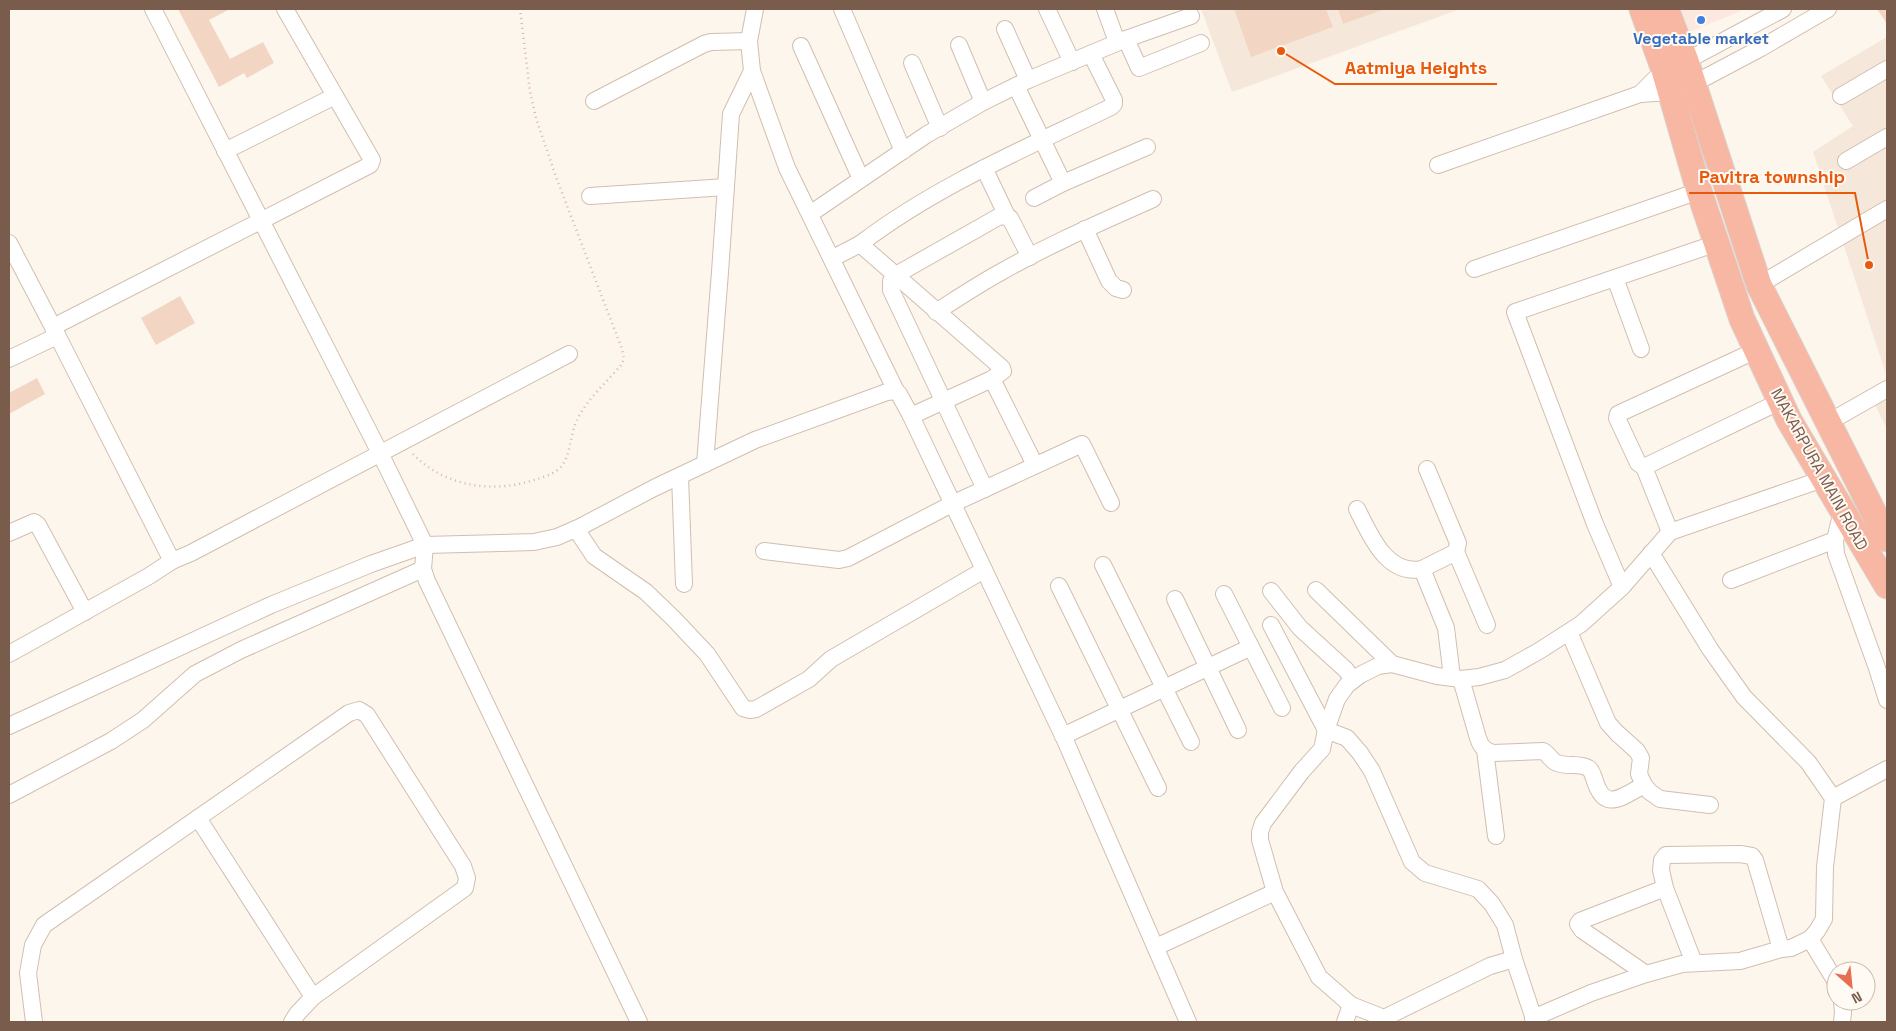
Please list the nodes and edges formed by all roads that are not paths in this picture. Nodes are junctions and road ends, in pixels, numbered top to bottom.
1 (153, 9) edge
2 (284, 9) edge
3 (755, 9) edge
4 (842, 9) edge
5 (1047, 9) edge
6 (1105, 9) edge
7 (1642, 9) edge
8 (1666, 9) edge
9 (1783, 9) edge
10 (1828, 9) edge
11 (1191, 16) dead end
12 (1005, 29) dead end
13 (1121, 40) junction
14 (749, 41) junction
15 (1201, 43) dead end
16 (802, 46) dead end
17 (959, 46) dead end
18 (1091, 54) junction
19 (1072, 62) junction
20 (912, 63) dead end
21 (1887, 69) edge
22 (752, 72) junction
23 (1678, 77) junction
24 (1022, 83) junction
25 (1640, 94) junction
26 (335, 96) junction
27 (1841, 96) dead end
28 (594, 101) dead end
29 (983, 102) junction
30 (940, 128) junction
31 (1887, 137) edge
32 (1042, 140) junction
33 (1147, 147) dead end
34 (225, 150) junction
35 (902, 151) junction
36 (1846, 162) dead end
37 (1438, 165) dead end
38 (984, 168) junction
39 (861, 179) junction
40 (1063, 183) junction
41 (726, 187) junction
42 (1699, 192) junction
43 (590, 196) dead end
44 (1034, 198) dead end
45 (1153, 199) dead end
46 (1887, 210) edge
47 (810, 214) junction
48 (1007, 216) junction
49 (261, 222) junction
50 (1085, 229) junction
51 (9, 243) edge
52 (1717, 243) junction
53 (860, 244) junction
54 (1030, 257) junction
55 (833, 258) junction
56 (1474, 269) dead end
57 (894, 276) junction
58 (1615, 278) junction
59 (1759, 285) junction
60 (1123, 290) dead end
61 (936, 312) junction
62 (55, 331) junction
63 (1642, 350) dead end
64 (1757, 350) junction
65 (569, 354) dead end
66 (9, 359) edge
67 (992, 379) junction
68 (1887, 389) edge
69 (896, 391) junction
70 (1781, 401) junction
71 (943, 402) junction
72 (911, 416) junction
73 (1829, 422) junction
74 (380, 452) junction
75 (705, 464) junction
76 (1035, 465) junction
77 (1644, 467) junction
78 (1427, 469) dead end
79 (680, 476) junction
80 (1823, 479) junction
81 (985, 489) junction
82 (1111, 503) dead end
83 (952, 504) junction
84 (1357, 509) dead end
85 (1842, 511) junction
86 (576, 529) junction
87 (1670, 532) junction
88 (9, 533) edge
89 (1835, 540) junction
90 (1887, 540) edge
91 (425, 545) junction
92 (764, 551) dead end
93 (1456, 552) junction
94 (1652, 553) junction
95 (172, 561) junction
96 (1103, 566) dead end
97 (422, 569) junction
98 (1422, 569) junction
99 (984, 570) junction
100 (1731, 580) dead end
101 (684, 584) dead end
102 (1059, 586) dead end
103 (1887, 586) edge
104 (1622, 587) junction
105 (1316, 590) dead end
106 (1271, 591) dead end
107 (1224, 594) dead end
108 (1175, 599) dead end
109 (85, 612) junction
110 (1271, 625) dead end
111 (1487, 625) dead end
112 (1569, 632) junction
113 (1251, 647) junction
114 (9, 654) edge
115 (1392, 664) junction
116 (1207, 668) junction
117 (1456, 678) junction
118 (1353, 680) junction
119 (1164, 688) junction
120 (1887, 700) edge
121 (1282, 708) dead end
122 (1119, 709) junction
123 (9, 726) edge
124 (1238, 730) dead end
125 (1326, 730) junction
126 (1063, 736) junction
127 (1191, 742) dead end
128 (1485, 750) junction
129 (1887, 769) edge
130 (1644, 785) junction
131 (1158, 788) dead end
132 (9, 795) edge
133 (1833, 798) junction
134 (1710, 805) dead end
135 (198, 818) junction
136 (1496, 836) dead end
137 (1665, 888) junction
138 (1275, 892) junction
139 (1810, 939) junction
140 (1156, 947) junction
141 (1781, 949) junction
142 (1514, 959) junction
143 (1694, 963) junction
144 (1826, 965) edge
145 (1646, 974) junction
146 (313, 997) junction
147 (1351, 1005) junction
148 (1386, 1020) edge
149 (1534, 1020) edge
150 (34, 1022) edge
151 (292, 1022) edge
152 (639, 1022) edge
153 (1188, 1022) edge
154 (1345, 1022) edge

1 - 34 street
2 - 26 street
3 - 14 street
4 - 35 street
5 - 19 street
6 - 13 street
7 - 23 highway, MAKARPURA MAIN ROAD
8 - 23 highway, MAKARPURA MAIN ROAD
9 - 23 street
10 - 23 street
11 - 13 street
12 - 24 street
13 - 15 street
13 - 18 street
14 - 22 street
14 - 28 street
16 - 39 street
17 - 29 street
18 - 19 street
18 - 32 street
19 - 24 street
20 - 30 street
21 - 27 street
22 - 41 street
22 - 47 street
23 - 25 street
23 - 25 street
23 - 42 highway, MAKARPURA MAIN ROAD
23 - 59 highway, MAKARPURA MAIN ROAD
24 - 29 street
24 - 32 street
25 - 37 street
26 - 34 street
26 - 49 street
29 - 30 street
30 - 35 street
31 - 36 street
32 - 38 street
32 - 40 street
33 - 40 street
34 - 49 street
35 - 39 street
38 - 48 street
38 - 53 street
39 - 47 street
40 - 44 street
41 - 43 street
41 - 75 street
42 - 52 highway, MAKARPURA MAIN ROAD
42 - 56 street
45 - 50 street
46 - 59 street
47 - 55 street
48 - 54 street
48 - 57 street
49 - 62 street
49 - 74 street
50 - 54 street
50 - 60 street
51 - 62 street
52 - 58 street
52 - 64 highway, MAKARPURA MAIN ROAD
53 - 55 street
53 - 57 street
54 - 61 street
55 - 69 street
57 - 61 street
57 - 71 street
58 - 63 street
58 - 104 street
59 - 73 highway, MAKARPURA MAIN ROAD
61 - 67 street
62 - 66 street
62 - 95 street
64 - 70 highway, MAKARPURA MAIN ROAD
64 - 77 street
65 - 74 street
67 - 71 street
67 - 76 street
68 - 73 street
69 - 72 street
69 - 75 street
70 - 77 street
70 - 80 highway, MAKARPURA MAIN ROAD
71 - 72 street
71 - 81 street
72 - 83 street
73 - 90 highway, MAKARPURA MAIN ROAD
74 - 91 street
74 - 95 street
75 - 79 street
76 - 81 street
76 - 82 street
77 - 87 street
78 - 93 street
79 - 86 street
79 - 101 street
80 - 85 highway, MAKARPURA MAIN ROAD
80 - 87 street
81 - 83 street
83 - 92 street
83 - 99 street
84 - 98 street
85 - 89 street
85 - 103 highway, MAKARPURA MAIN ROAD
86 - 91 street
86 - 99 street
87 - 94 street
88 - 109 street
89 - 100 street
89 - 120 street
91 - 97 street
91 - 123 street
93 - 98 street
93 - 111 street
94 - 104 street
94 - 133 street
95 - 109 street
96 - 119 street
97 - 132 street
97 - 152 street
98 - 117 street
99 - 126 street
102 - 122 street
104 - 112 street
105 - 115 street
106 - 118 street
107 - 113 street
108 - 116 street
109 - 114 street
110 - 125 street
112 - 117 street
112 - 130 street
113 - 116 street
113 - 121 street
115 - 117 street
115 - 118 street
116 - 119 street
116 - 124 street
117 - 128 street
118 - 125 street
119 - 122 street
119 - 127 street
122 - 126 street
122 - 131 street
125 - 138 street
125 - 142 street
126 - 140 street
128 - 130 street
128 - 136 street
129 - 133 street
130 - 134 street
133 - 139 street
135 - 146 street
135 - 146 street
135 - 150 street
137 - 141 street
137 - 143 street
137 - 145 street
138 - 140 street
138 - 147 street
139 - 141 street
139 - 144 street
140 - 153 street
141 - 143 street
142 - 148 street
142 - 149 street
143 - 145 street
145 - 149 street
146 - 151 street
147 - 148 street
147 - 154 street

